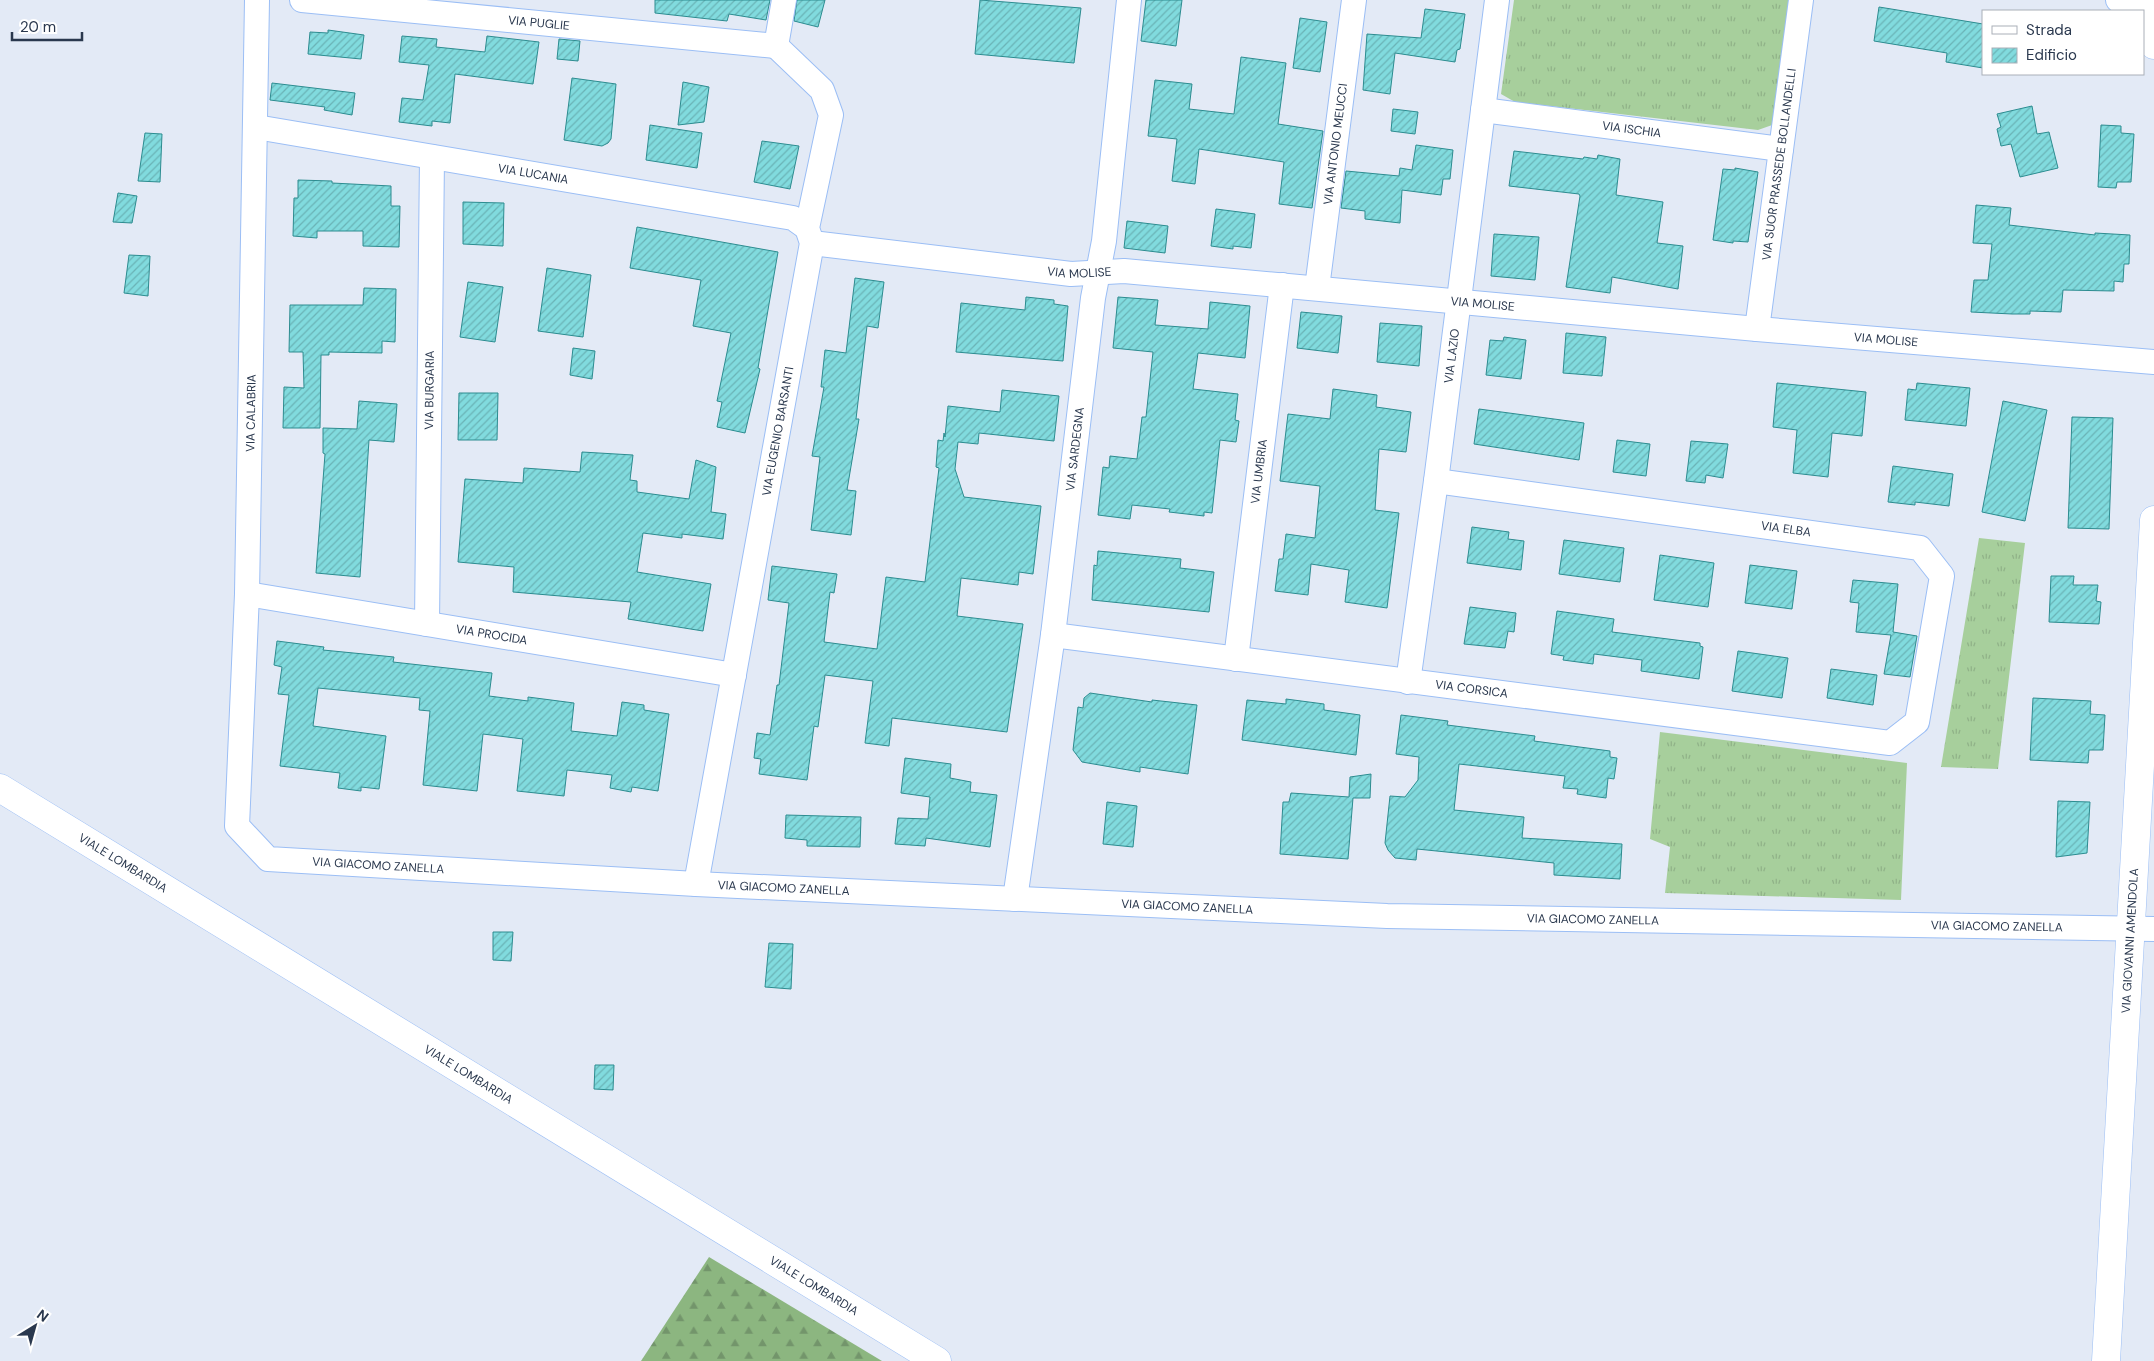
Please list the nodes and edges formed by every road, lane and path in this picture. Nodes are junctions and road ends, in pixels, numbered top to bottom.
1 (257, 0) edge
2 (302, 0) edge
3 (784, 0) edge
4 (1130, 0) edge
5 (1354, 0) edge
6 (1497, 0) edge
7 (1801, 0) edge
8 (2144, 25) edge
9 (2154, 45) edge
10 (776, 46) junction
11 (1483, 110) junction
12 (256, 127) junction
13 (1781, 150) junction
14 (432, 157) junction
15 (810, 236) junction
16 (1098, 272) junction
17 (1282, 285) junction
18 (1317, 288) junction
19 (1459, 302) junction
20 (1757, 329) junction
21 (2154, 362) edge
22 (1436, 481) junction
23 (2154, 520) edge
24 (247, 594) junction
25 (427, 624) junction
26 (2151, 629) edge
27 (1053, 635) junction
28 (1236, 659) junction
29 (734, 675) junction
30 (1408, 682) junction
31 (1890, 743) joint
32 (0, 788) edge
33 (237, 826) joint
34 (696, 884) junction
35 (1015, 899) junction
36 (2142, 929) edge
37 (937, 1361) edge
38 (2106, 1361) edge

1 - 12 street, VIA CALABRIA
2 - 10 street, VIA PUGLIE
3 - 10 street
4 - 16 street, VIA SARDEGNA
5 - 18 street, VIA ANTONIO MEUCCI
6 - 11 street, VIA LAZIO
7 - 13 street, VIA SUOR PRASSEDE BOLLANDELLI
8 - 9 main road
10 - 15 street, VIA EUGENIO BARSANTI
11 - 13 street, VIA ISCHIA
11 - 19 street, VIA LAZIO
12 - 14 street, VIA LUCANIA
12 - 24 street, VIA CALABRIA
13 - 20 street, VIA SUOR PRASSEDE BOLLANDELLI
14 - 15 street, VIA LUCANIA
14 - 25 street, VIA BURGARIA
15 - 16 street, VIA MOLISE
15 - 29 street, VIA EUGENIO BARSANTI
16 - 17 street, VIA MOLISE
16 - 27 street, VIA SARDEGNA
17 - 18 street, VIA MOLISE
17 - 28 street, VIA UMBRIA
18 - 19 street, VIA MOLISE
19 - 20 street, VIA MOLISE
19 - 22 street, VIA LAZIO
20 - 21 street, VIA MOLISE
22 - 30 street, VIA LAZIO
22 - 31 street, VIA ELBA
23 - 26 main road, VIA GIOVANNI AMENDOLA
24 - 25 street, VIA PROCIDA
24 - 33 street, VIA CALABRIA
25 - 29 street, VIA PROCIDA
26 - 36 main road, VIA GIOVANNI AMENDOLA
27 - 28 street, VIA CORSICA
27 - 35 street, VIA SARDEGNA
28 - 30 street, VIA CORSICA
29 - 34 street, VIA EUGENIO BARSANTI
30 - 31 street, VIA CORSICA
32 - 37 main road, VIALE LOMBARDIA
33 - 34 street, VIA GIACOMO ZANELLA
34 - 35 street, VIA GIACOMO ZANELLA
35 - 36 street, VIA GIACOMO ZANELLA
36 - 38 main road, VIA GIOVANNI AMENDOLA

